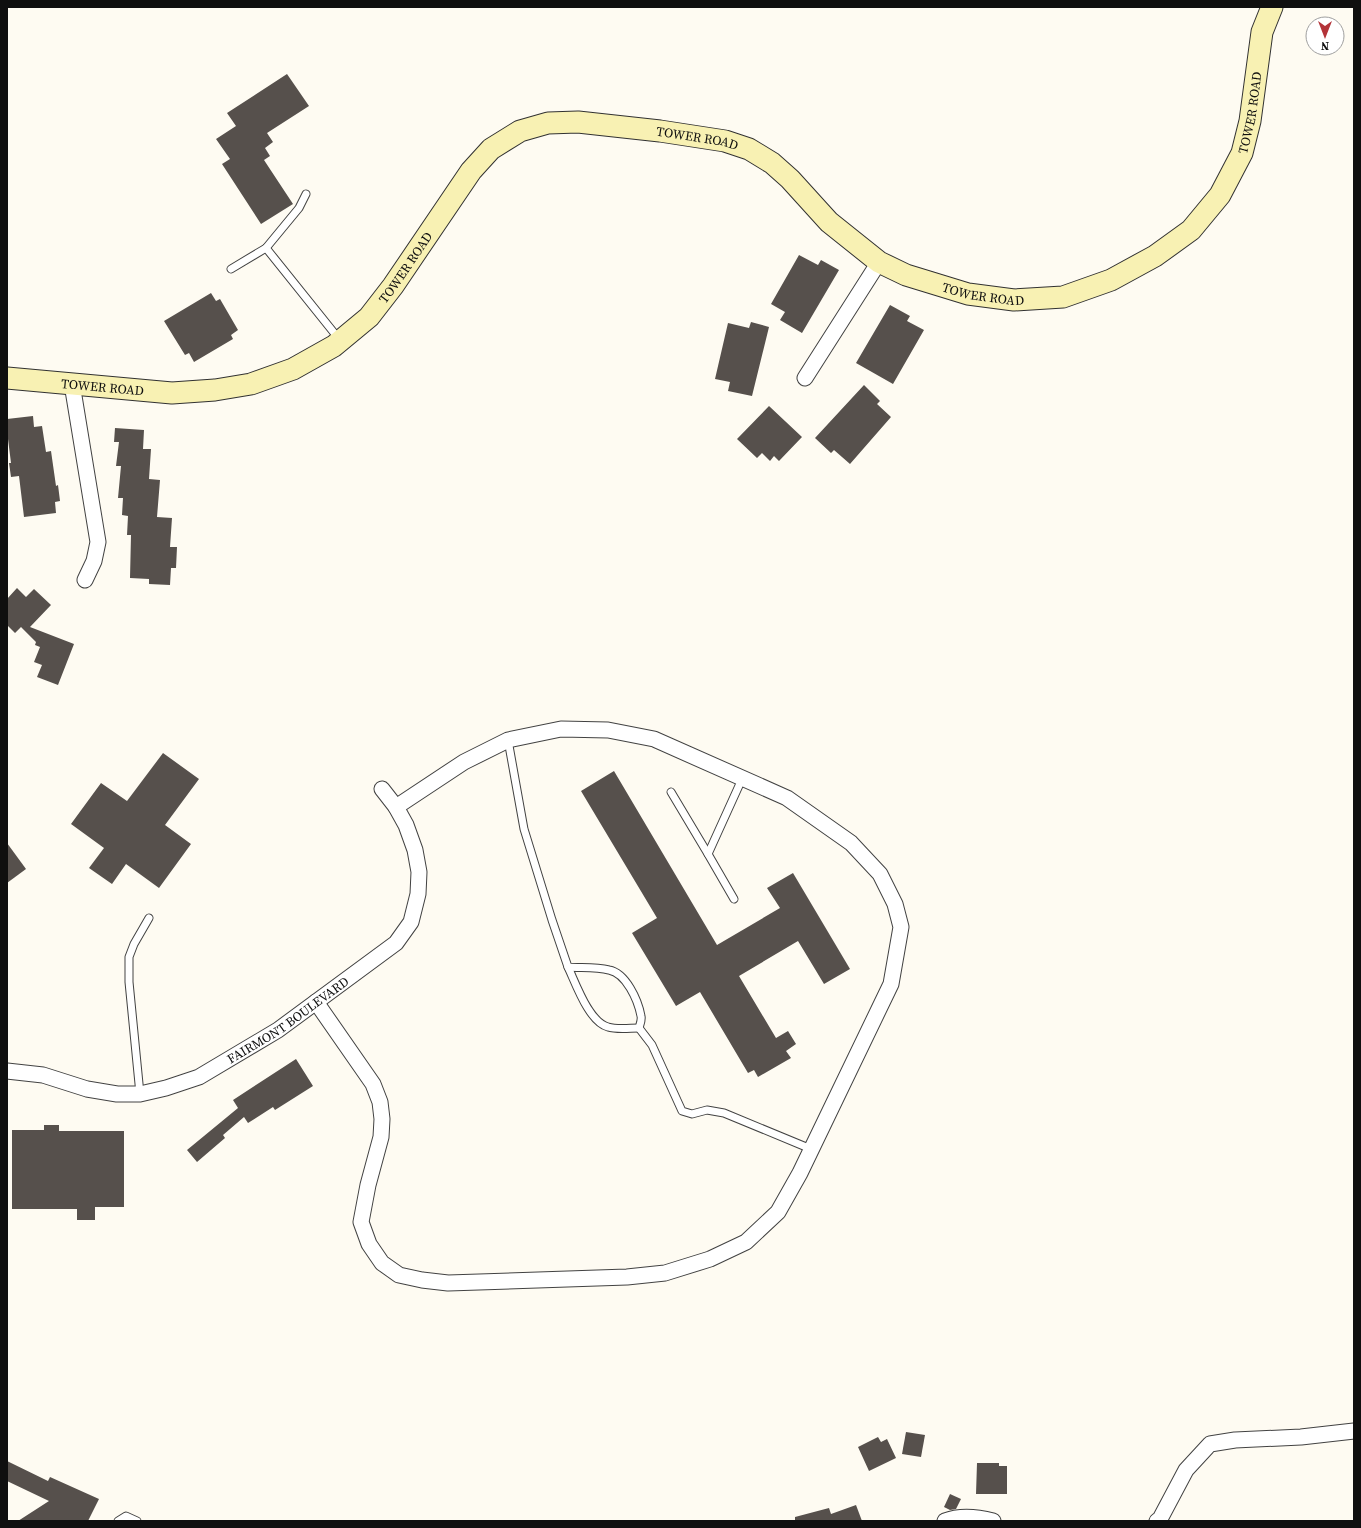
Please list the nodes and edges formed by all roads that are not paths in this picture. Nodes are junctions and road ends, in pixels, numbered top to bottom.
1 (1272, 7) edge
2 (306, 194) dead end
3 (266, 248) junction
4 (879, 262) junction
5 (231, 269) dead end
6 (340, 341) junction
7 (7, 378) edge
8 (805, 378) dead end
9 (72, 384) junction
10 (85, 580) dead end
11 (508, 740) junction
12 (742, 779) junction
13 (382, 789) dead end
14 (671, 792) dead end
15 (396, 807) junction
16 (708, 854) junction
17 (734, 899) dead end
18 (149, 918) dead end
19 (568, 967) junction
20 (316, 1002) junction
21 (639, 1028) junction
22 (7, 1071) edge
23 (140, 1094) junction
24 (812, 1149) junction
25 (1354, 1431) edge
26 (118, 1521) edge
27 (137, 1521) edge
28 (945, 1521) edge
29 (993, 1521) edge
30 (1158, 1521) edge

1 - 4 street, TOWER ROAD
2 - 3 lane
3 - 5 lane
3 - 6 lane
4 - 6 street, TOWER ROAD
4 - 8 street
6 - 9 street, TOWER ROAD
7 - 9 street, TOWER ROAD
9 - 10 street
11 - 12 street
11 - 15 street
11 - 19 lane
12 - 16 lane
12 - 24 street
13 - 15 street, FAIRMONT BOULEVARD
14 - 16 lane
15 - 20 street, FAIRMONT BOULEVARD
16 - 17 lane
18 - 23 lane
19 - 21 lane
19 - 21 lane
20 - 23 street, FAIRMONT BOULEVARD
20 - 24 street
21 - 24 lane
22 - 23 street, FAIRMONT BOULEVARD
25 - 30 street
26 - 27 lane
28 - 29 street

